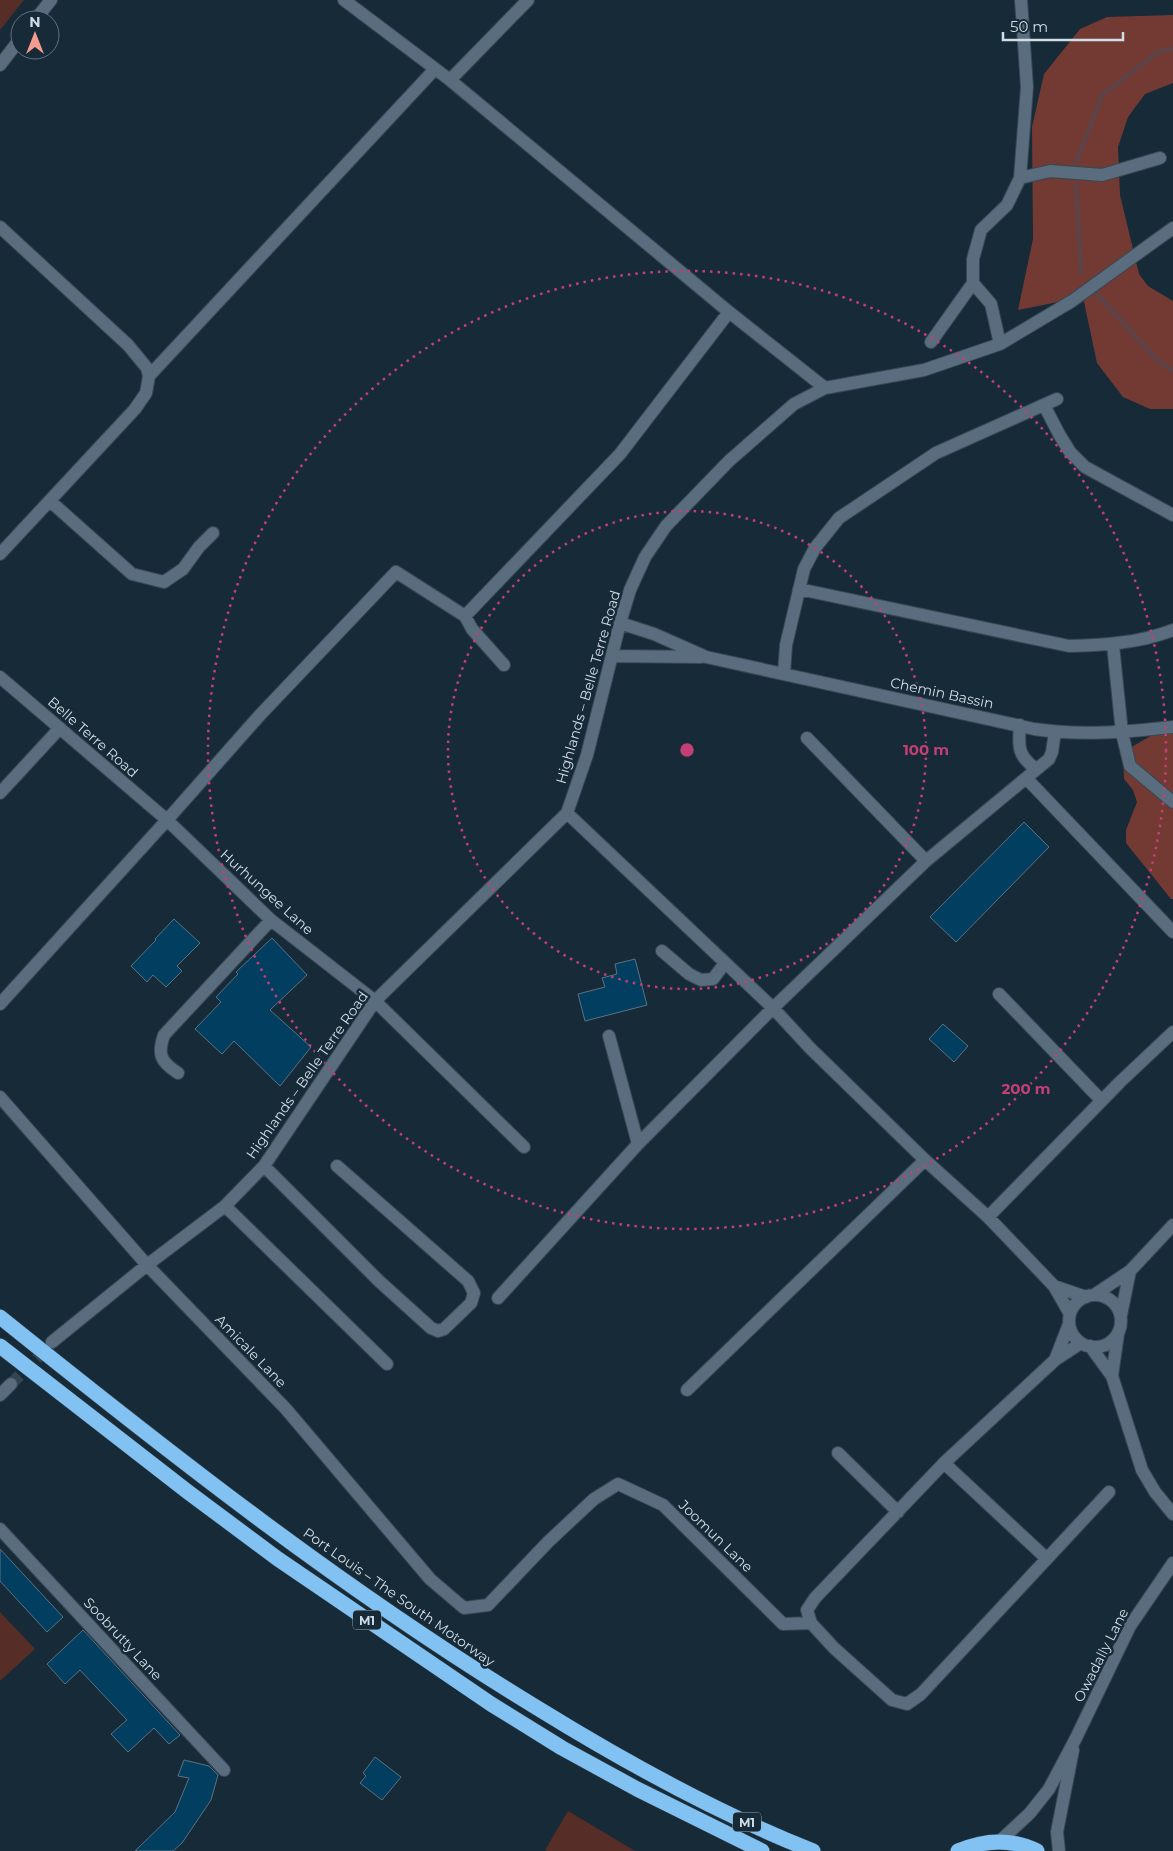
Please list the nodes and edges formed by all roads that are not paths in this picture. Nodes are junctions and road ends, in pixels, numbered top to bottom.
1 (51, 0) edge
2 (344, 0) edge
3 (528, 0) edge
4 (1021, 0) edge
5 (43, 10) edge
6 (10, 52) edge
7 (0, 65) edge
8 (435, 69) junction
9 (450, 80) junction
10 (1160, 158) dead end
11 (1020, 178) junction
12 (0, 227) edge
13 (1173, 228) edge
14 (973, 284) junction
15 (729, 312) junction
16 (931, 342) dead end
17 (1000, 344) junction
18 (148, 376) junction
19 (825, 388) junction
20 (1057, 399) dead end
21 (1044, 405) junction
22 (50, 501) junction
23 (1173, 515) edge
24 (212, 533) dead end
25 (0, 554) edge
26 (799, 589) junction
27 (465, 616) junction
28 (620, 624) junction
29 (1173, 630) edge
30 (1113, 645) junction
31 (612, 656) junction
32 (706, 657) junction
33 (504, 665) dead end
34 (784, 674) junction
35 (0, 677) edge
36 (1020, 725) junction
37 (1173, 727) edge
38 (60, 728) junction
39 (1055, 732) junction
40 (1122, 733) junction
41 (807, 738) dead end
42 (1032, 774) junction
43 (0, 793) edge
44 (1173, 802) edge
45 (567, 814) junction
46 (167, 820) junction
47 (926, 861) junction
48 (271, 920) junction
49 (1173, 932) edge
50 (662, 951) dead end
51 (725, 963) junction
52 (999, 994) dead end
53 (375, 1001) junction
54 (0, 1004) edge
55 (773, 1008) junction
56 (1173, 1032) edge
57 (609, 1036) dead end
58 (178, 1074) dead end
59 (0, 1097) edge
60 (1102, 1100) junction
61 (638, 1144) junction
62 (524, 1147) dead end
63 (925, 1160) junction
64 (264, 1166) junction
65 (337, 1166) dead end
66 (225, 1206) junction
67 (988, 1217) junction
68 (1173, 1225) edge
69 (147, 1265) junction
70 (1130, 1271) junction
71 (1054, 1286) junction
72 (1090, 1296) junction
73 (498, 1298) dead end
74 (1121, 1315) junction
75 (0, 1317) edge
76 (1070, 1319) junction
77 (1118, 1333) junction
78 (52, 1342) tunnel mouth
79 (1086, 1345) junction
80 (0, 1346) edge
81 (1055, 1360) junction
82 (387, 1364) dead end
83 (1112, 1376) junction
84 (11, 1384) tunnel mouth
85 (687, 1390) dead end
86 (0, 1395) edge
87 (838, 1453) dead end
88 (944, 1463) junction
89 (1109, 1492) dead end
90 (898, 1512) junction
91 (1173, 1514) edge
92 (0, 1528) edge
93 (1046, 1558) junction
94 (1173, 1563) edge
95 (488, 1605) joint
96 (811, 1623) junction
97 (1076, 1738) junction
98 (224, 1770) dead end
99 (1000, 1841) junction
100 (762, 1851) edge
101 (813, 1851) edge
102 (958, 1851) edge
103 (1037, 1851) edge
104 (1058, 1851) edge

1 - 5 street
2 - 8 street
3 - 9 street
4 - 11 street
6 - 7 street
8 - 9 street
8 - 18 street
9 - 15 street
10 - 11 street
11 - 14 street
12 - 18 street
13 - 17 street, Highlands – Belle Terre Road
14 - 16 street
14 - 17 street
15 - 19 street
15 - 27 street
17 - 19 street, Highlands – Belle Terre Road
18 - 22 street
19 - 28 street, Highlands – Belle Terre Road
20 - 21 street
21 - 23 street
21 - 26 street
22 - 24 street
22 - 25 street
26 - 30 street
26 - 34 street
27 - 33 street
27 - 46 street
28 - 31 street, Highlands – Belle Terre Road
28 - 32 street
29 - 30 street
30 - 40 street
31 - 32 street
31 - 45 street, Highlands – Belle Terre Road
32 - 34 street, Chemin Bassin
34 - 36 street, Chemin Bassin
35 - 38 street, Belle Terre Road
36 - 39 street, Chemin Bassin
36 - 42 street
37 - 40 street, Chemin Bassin
38 - 43 street
38 - 46 street, Belle Terre Road
39 - 40 street, Chemin Bassin
39 - 42 street
40 - 44 street
41 - 47 street
42 - 47 street
42 - 49 street
45 - 51 street
45 - 53 street, Highlands – Belle Terre Road
46 - 48 street, Hurhungee Lane
46 - 54 street
47 - 55 street
48 - 53 street, Hurhungee Lane
48 - 58 street
50 - 51 street
51 - 55 street
52 - 60 street
53 - 62 street, Hurhungee Lane
53 - 64 street, Highlands – Belle Terre Road
55 - 61 street
55 - 63 street
56 - 60 street
57 - 61 street
59 - 69 street, Amicale Lane
60 - 67 street
61 - 73 street
63 - 67 street
63 - 85 street
64 - 65 street
64 - 66 street, Highlands – Belle Terre Road
66 - 69 street, Highlands – Belle Terre Road
66 - 82 street
67 - 71 street
68 - 70 street
69 - 78 street, Highlands – Belle Terre Road
69 - 95 street, Amicale Lane
70 - 72 street
70 - 74 street
71 - 72 street
71 - 76 street
72 - 74 street
72 - 76 street
74 - 77 street
75 - 101 highway, Port Louis – The South Motorway / M1
76 - 79 street
76 - 81 street
77 - 79 street
77 - 83 street
79 - 81 street
79 - 83 street
80 - 100 highway, M1
81 - 88 street
83 - 91 street
84 - 86 street
87 - 90 street
88 - 90 street
88 - 93 street
89 - 93 street
90 - 96 street
92 - 98 street, Soobrutty Lane
93 - 96 street
94 - 97 street, Owadally Lane
95 - 96 street, Joomun Lane
97 - 99 street
97 - 104 street
99 - 102 highway
99 - 103 highway

